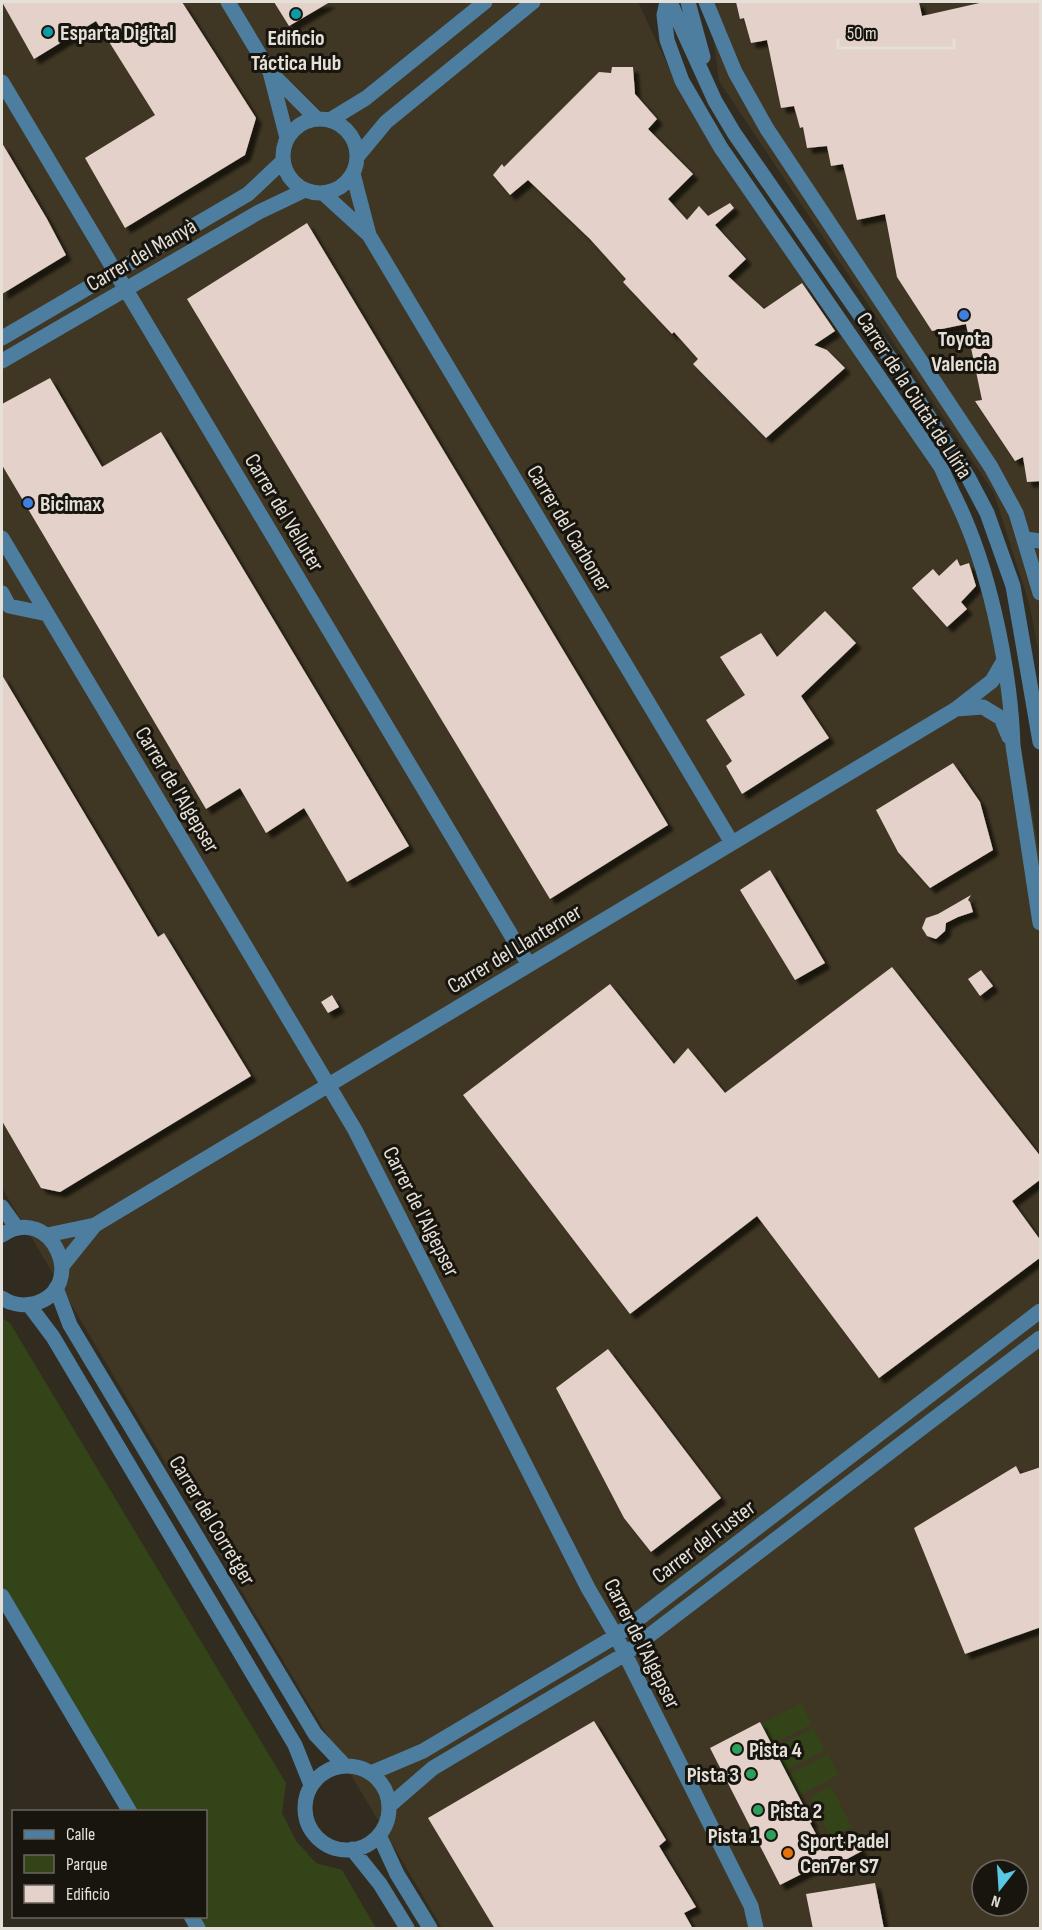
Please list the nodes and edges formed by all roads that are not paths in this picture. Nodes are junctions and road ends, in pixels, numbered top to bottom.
1 (228, 2) edge
2 (485, 2) edge
3 (533, 2) edge
4 (668, 2) edge
5 (688, 2) edge
6 (706, 2) edge
7 (270, 72) junction
8 (2, 82) edge
9 (715, 101) junction
10 (323, 119) junction
11 (287, 138) junction
12 (357, 157) junction
13 (283, 161) junction
14 (353, 174) junction
15 (305, 190) junction
16 (324, 193) junction
17 (369, 236) junction
18 (115, 272) junction
19 (126, 289) junction
20 (2, 338) edge
21 (2, 361) edge
22 (1033, 540) edge
23 (2, 543) edge
24 (1041, 592) edge
25 (2, 593) edge
26 (47, 614) junction
27 (1003, 662) junction
28 (956, 709) junction
29 (1041, 742) edge
30 (1013, 746) junction
31 (732, 843) junction
32 (1041, 923) edge
33 (529, 965) junction
34 (328, 1086) junction
35 (2, 1207) edge
36 (95, 1225) junction
37 (17, 1228) junction
38 (2, 1235) edge
39 (47, 1235) junction
40 (62, 1266) junction
41 (56, 1288) junction
42 (2, 1298) edge
43 (29, 1305) junction
44 (1041, 1311) edge
45 (1041, 1338) edge
46 (2, 1596) edge
47 (616, 1636) junction
48 (625, 1654) junction
49 (345, 1766) junction
50 (371, 1773) junction
51 (311, 1785) junction
52 (389, 1806) junction
53 (129, 1810) edge
54 (379, 1834) junction
55 (352, 1849) junction
56 (407, 1929) edge
57 (430, 1929) edge
58 (756, 1929) edge

1 - 7 street
2 - 10 street
3 - 12 street
4 - 9 street, Carrer de la Ciutat de Llíria
4 - 27 street, Carrer de la Ciutat de Llíria
5 - 9 street, Carrer de la Ciutat de Llíria
6 - 22 street, Carrer de la Ciutat de Llíria
7 - 10 street
7 - 11 street
8 - 18 street, Carrer del Velluter
9 - 29 street, Carrer de la Ciutat de Llíria
10 - 11 street
10 - 12 street
11 - 13 street
12 - 14 street
13 - 15 street
13 - 18 street, Carrer del Manyà
14 - 16 street
14 - 17 street, Carrer del Carboner
15 - 16 street
15 - 19 street, Carrer del Manyà
16 - 17 street, Carrer del Carboner
17 - 31 street, Carrer del Carboner
18 - 19 street, Carrer del Velluter
18 - 20 street, Carrer del Manyà
19 - 21 street, Carrer del Manyà
19 - 33 street, Carrer del Velluter
22 - 24 street, Carrer de la Ciutat de Llíria
23 - 26 street, Carrer de l'Algepser
25 - 26 street
26 - 34 street, Carrer de l'Algepser
27 - 28 street, Carrer del Llanterner
27 - 30 street, Carrer de la Ciutat de Llíria
28 - 30 street
28 - 31 street, Carrer del Llanterner
30 - 32 street, Carrer de la Ciutat de Llíria
31 - 33 street, Carrer del Llanterner
33 - 34 street, Carrer del Llanterner
34 - 36 street, Carrer del Llanterner
34 - 47 street, Carrer de l'Algepser
35 - 37 street
36 - 39 street, Carrer del Llanterner
36 - 40 street, Carrer del Llanterner
37 - 38 street
37 - 39 street
39 - 40 street
40 - 41 street
41 - 43 street
41 - 49 street, Carrer del Corretger
42 - 43 street
43 - 51 street, Carrer del Corretger
44 - 47 street, Carrer del Fuster
45 - 48 street, Carrer del Fuster
46 - 53 street
47 - 48 street, Carrer de l'Algepser
47 - 50 street, Carrer del Fuster
48 - 52 street, Carrer del Fuster
48 - 58 street, Carrer de l'Algepser
49 - 50 street
49 - 51 street
50 - 52 street
51 - 55 street
52 - 54 street
54 - 55 street
54 - 57 street
55 - 56 street

